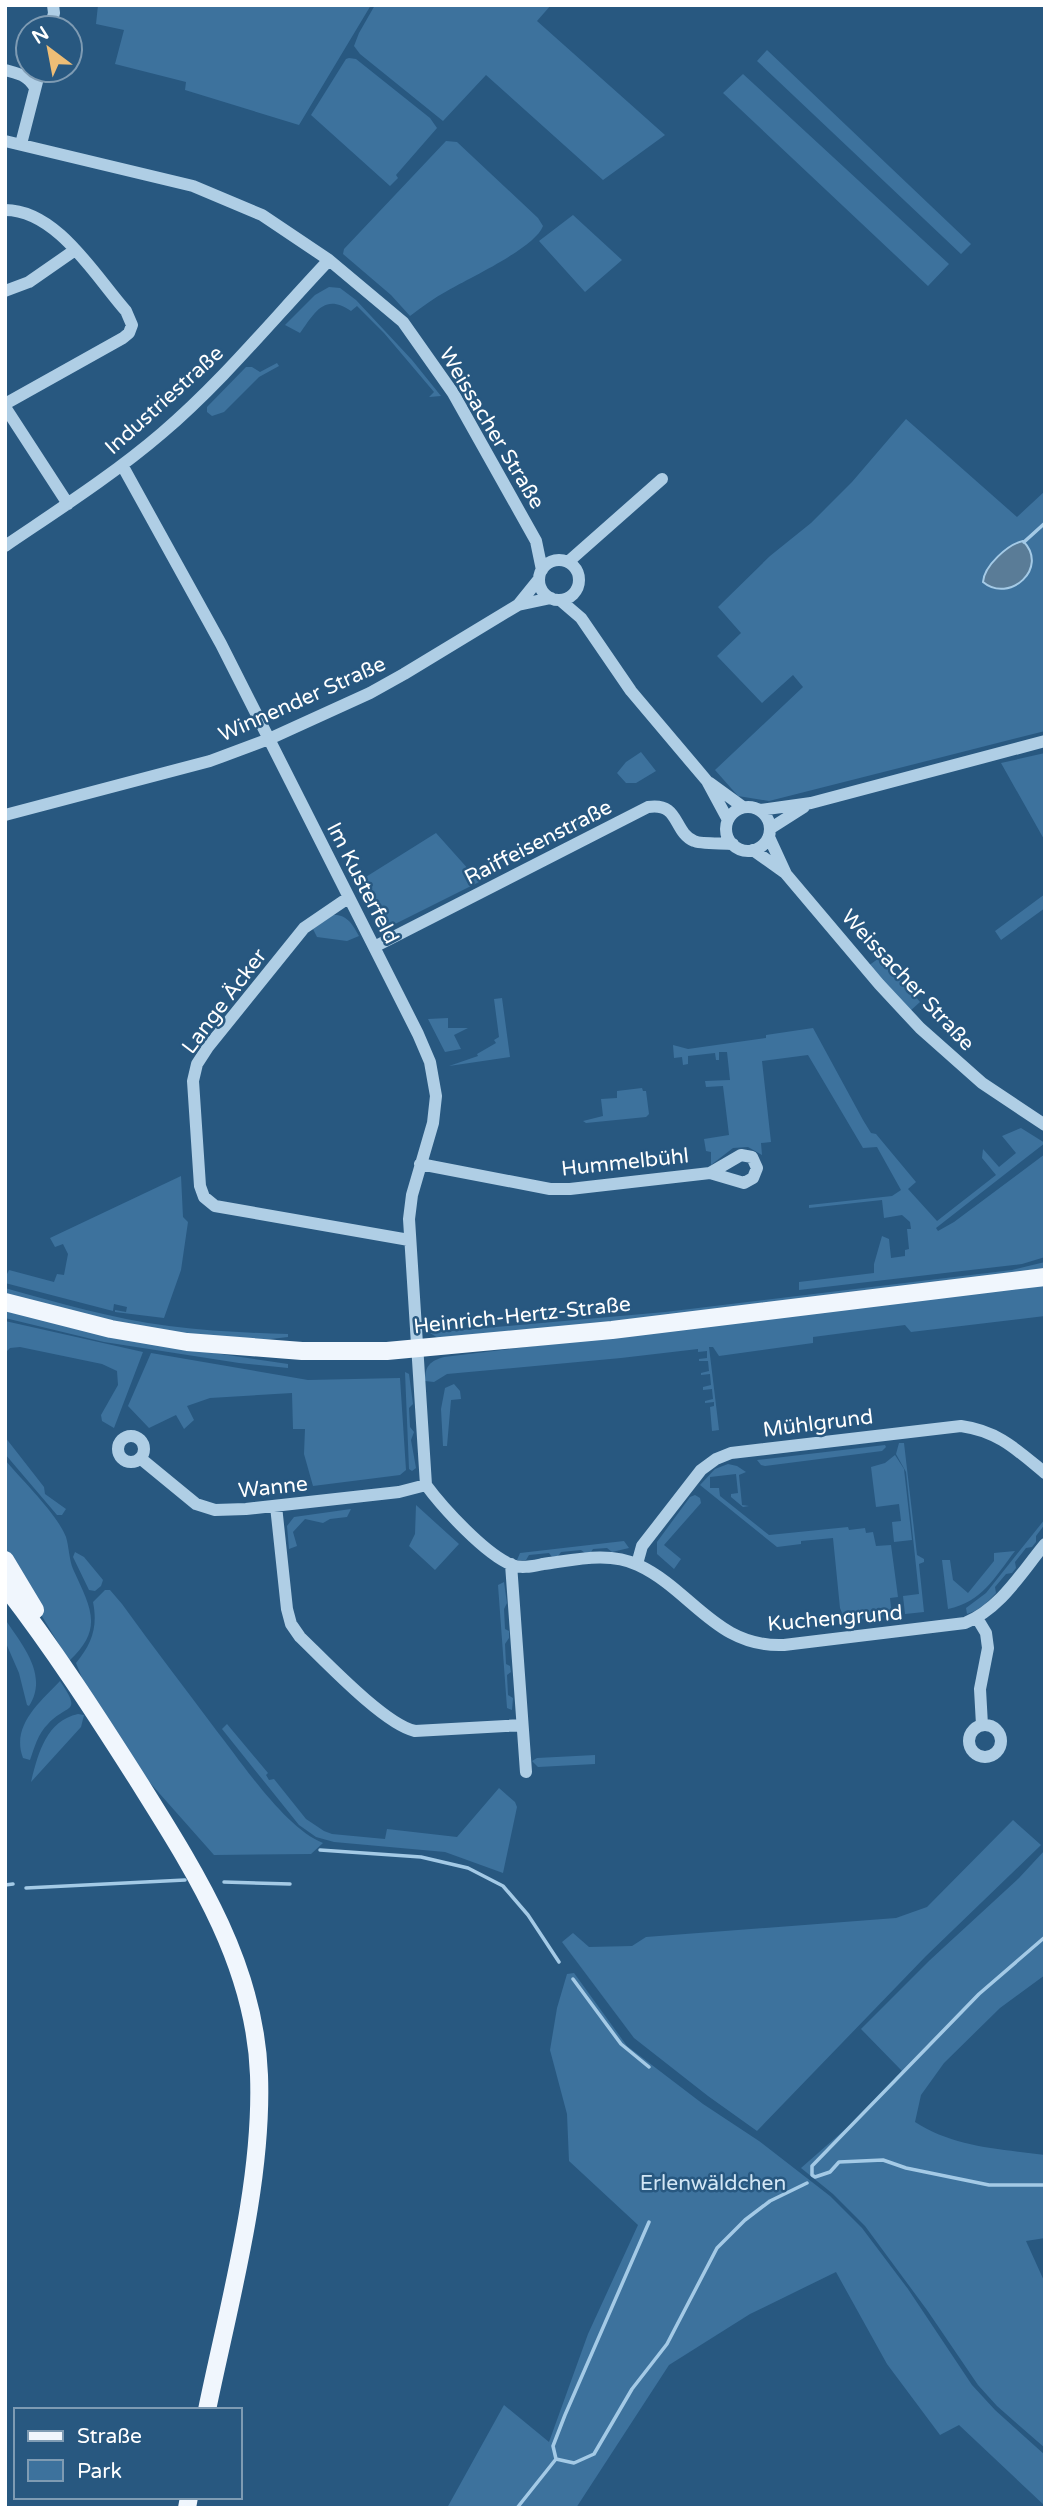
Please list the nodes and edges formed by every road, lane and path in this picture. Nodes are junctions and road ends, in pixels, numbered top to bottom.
1 (5, 70) edge
2 (36, 84) edge
3 (35, 88) junction
4 (5, 141) edge
5 (20, 144) junction
6 (5, 210) edge
7 (75, 250) junction
8 (329, 260) junction
9 (5, 291) edge
10 (5, 406) edge
11 (122, 466) junction
12 (662, 479) dead end
13 (68, 504) junction
14 (597, 538) junction
15 (536, 541) junction
16 (5, 546) edge
17 (563, 561) junction
18 (540, 574) junction
19 (578, 584) junction
20 (555, 599) junction
21 (518, 605) junction
22 (581, 618) junction
23 (269, 739) junction
24 (1045, 740) edge
25 (707, 781) junction
26 (810, 803) junction
27 (744, 807) junction
28 (760, 810) junction
29 (5, 815) edge
30 (727, 823) junction
31 (770, 833) junction
32 (711, 841) junction
33 (733, 845) junction
34 (753, 850) junction
35 (786, 874) junction
36 (348, 898) junction
37 (374, 947) junction
38 (1045, 1125) edge
39 (421, 1164) junction
40 (710, 1173) dead end
41 (409, 1240) junction
42 (1045, 1277) edge
43 (5, 1302) edge
44 (417, 1349) junction
45 (140, 1458) dead end
46 (1045, 1473) edge
47 (426, 1485) junction
48 (276, 1506) junction
49 (1045, 1544) edge
50 (5, 1560) edge
51 (511, 1564) junction
52 (637, 1564) junction
53 (5, 1586) edge
54 (977, 1618) junction
55 (61, 1660) junction
56 (522, 1725) junction
57 (982, 1725) dead end
58 (526, 1772) dead end
59 (207, 2408) edge

1 - 3 street
2 - 3 street
3 - 5 street
4 - 5 street, Weissacher Straße
5 - 8 street, Weissacher Straße
6 - 7 street
7 - 9 street
7 - 10 street
8 - 11 street, Industriestraße
8 - 15 street, Weissacher Straße
10 - 13 street
11 - 13 street, Industriestraße
11 - 23 street, Im Kusterfeld
12 - 14 street
13 - 16 street, Industriestraße
14 - 17 street
14 - 19 street
15 - 17 street, Weissacher Straße
15 - 18 street, Weissacher Straße
17 - 18 street
17 - 19 street, Weissacher Straße
18 - 20 street, Weissacher Straße
18 - 21 street, Winnender Straße
19 - 20 street
19 - 22 street, Weissacher Straße
20 - 21 street, Winnender Straße
20 - 22 street, Weissacher Straße
21 - 23 street, Winnender Straße
22 - 25 street, Weissacher Straße
23 - 29 street, Winnender Straße
23 - 36 street, Im Kusterfeld
24 - 26 street, Weissacher Straße
25 - 27 street, Weissacher Straße
25 - 30 street, Weissacher Straße
26 - 28 street, Weissacher Straße
26 - 31 street, Weissacher Straße
27 - 28 street, Weissacher Straße
27 - 30 street
28 - 31 street, Weissacher Straße
30 - 32 street
30 - 33 street, Weissacher Straße
31 - 34 street, Weissacher Straße
31 - 35 street, Weissacher Straße
32 - 33 street, Raiffeisenstraße
32 - 37 street, Raiffeisenstraße
33 - 34 street, Weissacher Straße
34 - 35 street, Weissacher Straße
35 - 38 street, Weissacher Straße
36 - 37 street, Im Kusterfeld
36 - 41 street, Lange Äcker
37 - 39 street, Im Kusterfeld
39 - 40 street, Hummelbühl
39 - 41 street, Im Kusterfeld
41 - 44 street, Im Kusterfeld
42 - 44 main road, Heinrich-Hertz-Straße
43 - 44 main road, Heinrich-Hertz-Straße
44 - 47 street
45 - 48 street, Wanne
46 - 52 street, Mühlgrund
47 - 48 street, Wanne
47 - 51 street
48 - 56 street
49 - 54 street, Kuchengrund
50 - 55 main road
51 - 52 street, Kuchengrund
51 - 56 street
52 - 54 street, Kuchengrund
53 - 55 main road
54 - 57 street
55 - 59 main road
56 - 58 street

